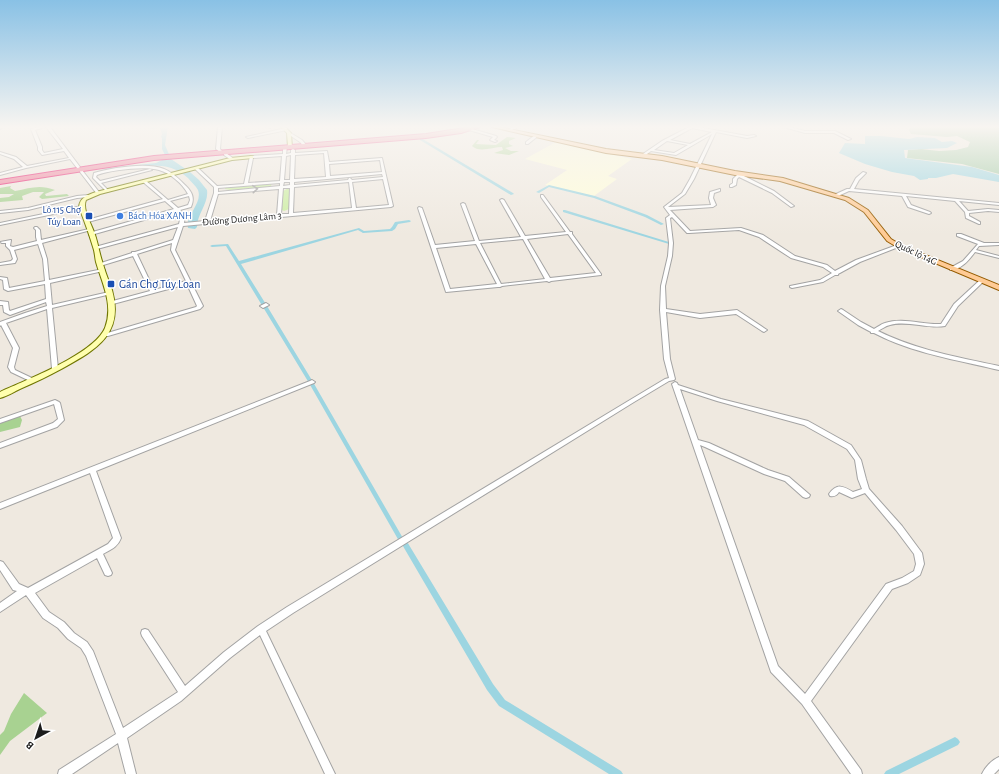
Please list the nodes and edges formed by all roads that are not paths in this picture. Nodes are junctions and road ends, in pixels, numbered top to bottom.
1 (21, 163) edge
2 (46, 163) edge
3 (76, 163) edge
4 (121, 163) edge
5 (216, 163) edge
6 (250, 163) edge
7 (283, 163) edge
8 (293, 163) edge
9 (328, 163) edge
10 (382, 163) edge
11 (683, 163) edge
12 (700, 166) junction
13 (26, 167) junction
14 (157, 168) junction
15 (194, 169) junction
16 (384, 172) junction
17 (864, 173) dead end
18 (0, 174) edge
19 (737, 174) junction
20 (170, 175) junction
21 (349, 175) junction
22 (328, 177) junction
23 (385, 178) junction
24 (292, 180) junction
25 (144, 181) junction
26 (282, 181) junction
27 (350, 181) junction
28 (0, 182) edge
29 (99, 182) junction
30 (246, 184) junction
31 (292, 186) junction
32 (731, 186) dead end
33 (216, 187) junction
34 (281, 187) junction
35 (719, 190) dead end
36 (850, 190) junction
37 (107, 191) junction
38 (98, 193) junction
39 (216, 193) junction
40 (191, 194) junction
41 (837, 195) junction
42 (88, 196) junction
43 (542, 196) dead end
44 (904, 196) junction
45 (166, 200) junction
46 (502, 200) dead end
47 (956, 200) junction
48 (463, 204) dead end
49 (999, 204) edge
50 (792, 206) dead end
51 (82, 207) junction
52 (420, 208) dead end
53 (354, 209) junction
54 (667, 209) junction
55 (177, 210) junction
56 (999, 211) edge
57 (0, 212) edge
58 (967, 212) junction
59 (929, 213) dead end
60 (291, 214) junction
61 (672, 214) junction
62 (279, 216) junction
63 (88, 221) junction
64 (205, 222) junction
65 (979, 223) dead end
66 (0, 224) edge
67 (182, 224) junction
68 (36, 228) dead end
69 (90, 232) junction
70 (570, 233) junction
71 (959, 235) dead end
72 (526, 238) junction
73 (174, 241) junction
74 (2, 242) dead end
75 (40, 243) junction
76 (478, 243) junction
77 (982, 244) junction
78 (999, 244) edge
79 (899, 246) junction
80 (433, 247) junction
81 (97, 248) junction
82 (12, 249) junction
83 (974, 250) junction
84 (134, 253) junction
85 (999, 257) edge
86 (0, 264) edge
87 (101, 268) junction
88 (952, 269) junction
89 (836, 274) junction
90 (0, 278) edge
91 (549, 281) junction
92 (982, 281) junction
93 (48, 282) junction
94 (189, 282) junction
95 (500, 286) junction
96 (792, 287) dead end
97 (999, 288) edge
98 (152, 291) junction
99 (109, 293) junction
100 (48, 300) junction
101 (0, 303) edge
102 (111, 303) junction
103 (50, 306) junction
104 (663, 310) junction
105 (841, 311) dead end
106 (2, 324) edge
107 (764, 330) dead end
108 (873, 332) junction
109 (106, 335) junction
110 (999, 368) edge
111 (55, 369) junction
112 (32, 380) junction
113 (310, 383) dead end
114 (674, 383) junction
115 (0, 395) edge
116 (0, 421) edge
117 (695, 442) junction
118 (0, 446) edge
119 (92, 470) junction
120 (866, 490) junction
121 (833, 494) dead end
122 (806, 495) dead end
123 (0, 506) edge
124 (98, 553) junction
125 (0, 564) edge
126 (108, 573) dead end
127 (27, 592) junction
128 (0, 608) edge
129 (261, 629) junction
130 (145, 633) dead end
131 (184, 692) junction
132 (805, 701) junction
133 (121, 735) junction
134 (999, 762) edge
135 (63, 774) edge
136 (131, 774) edge
137 (330, 774) edge
138 (857, 774) edge
139 (987, 774) edge

1 - 13 street
2 - 13 street
3 - 38 street
4 - 28 highway
5 - 15 street
6 - 30 street
7 - 26 street
8 - 24 street
9 - 22 street
10 - 16 street
11 - 12 main road, Quốc lộ 14G
12 - 19 main road, Quốc lộ 14G
12 - 54 street
13 - 18 street
14 - 20 street
14 - 29 street
14 - 29 street
15 - 20 street
15 - 33 street
16 - 21 street
16 - 23 street
17 - 36 street
19 - 32 street
19 - 41 main road, Quốc lộ 14G
19 - 50 street
20 - 25 street
20 - 40 street
21 - 22 street
21 - 27 street
22 - 24 street
23 - 27 street
23 - 53 street, Đường Dương Lâm 3
24 - 26 street
24 - 31 street
25 - 37 street
25 - 45 street
26 - 30 street
26 - 34 street
27 - 31 street
27 - 53 street
29 - 37 street
30 - 33 street
31 - 34 street
31 - 60 street
33 - 39 street
39 -> 34 street
34 - 62 street
35 - 54 street
36 - 41 street
36 - 44 street
37 - 38 street
38 - 42 street
39 - 64 street
40 - 45 street
40 - 55 street
41 - 79 main road, Quốc lộ 14G
42 - 51 street
42 - 57 street
43 - 70 street
44 - 47 street
44 - 59 street
45 - 55 street
45 - 63 street
46 - 72 street
47 - 49 street
47 - 58 street
48 - 76 street
51 - 63 street
51 - 66 street
52 - 80 street
53 - 60 street, Đường Dương Lâm 3
54 - 61 street
55 - 67 street
55 - 69 street
56 - 58 street
58 - 65 street
60 - 62 street, Đường Dương Lâm 3
61 - 89 street
61 - 104 street
62 - 64 street, Đường Dương Lâm 3
63 - 69 street
64 - 67 street, Đường Dương Lâm 3
67 - 73 street
67 - 81 street, Đường Dương Lâm 3
68 - 75 street
69 - 75 street
69 - 81 street
70 - 72 street
70 - 91 street
71 - 77 street
72 - 76 street
72 - 91 street
73 - 84 street
73 - 94 street
74 - 82 street
75 - 82 street
75 - 93 street
76 - 80 street
76 - 95 street
77 - 78 street
77 - 83 street
79 - 88 main road, Quốc lộ 14G
79 - 89 street
80 - 95 street
81 - 87 street
82 - 86 street
83 - 85 street
83 - 88 street
84 - 87 street
84 - 98 street
87 - 93 street
87 - 99 street
88 - 92 main road, Quốc lộ 14G
89 - 96 street
90 - 93 street
91 - 95 street
92 - 97 main road, Quốc lộ 14G
92 - 108 street
93 - 100 street
94 - 98 street
94 - 109 street
98 - 102 street
99 - 102 street
99 - 103 street
100 - 101 street
100 - 103 street
102 - 109 street
103 - 106 street
103 - 111 street
104 - 107 street
104 - 114 street
105 - 108 street
106 - 112 street
108 - 110 street
109 - 111 street
111 - 112 street
112 - 115 street
113 - 119 street
114 - 117 street
114 - 120 street
114 - 129 street
116 - 118 street
117 - 122 street
117 - 132 street
119 - 123 street
119 - 124 street
120 - 121 street
120 - 132 street
124 - 126 street
124 - 127 street
125 - 127 street
127 - 128 street
127 - 133 street
129 - 131 street
129 - 137 street
130 - 131 street
131 - 133 street
132 - 138 street
133 - 135 street
133 - 136 street
134 - 139 street

